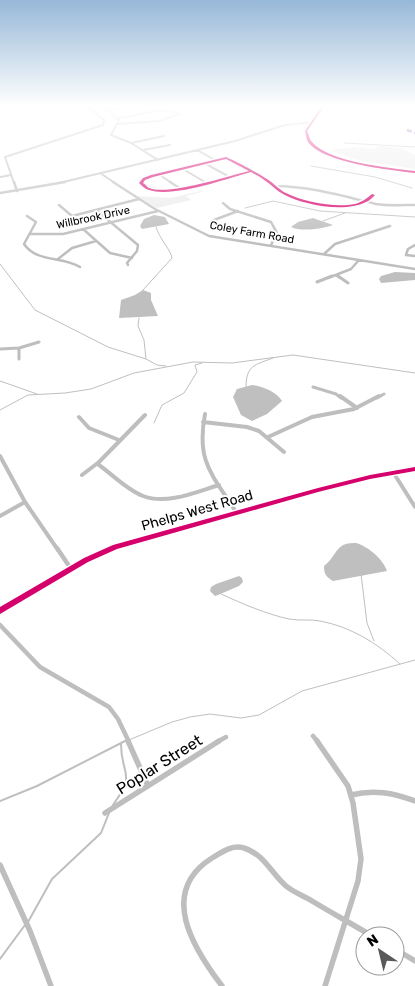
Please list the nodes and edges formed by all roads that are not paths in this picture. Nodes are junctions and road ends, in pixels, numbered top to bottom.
1 (16, 153) edge
2 (148, 153) edge
3 (185, 153) edge
4 (202, 153) edge
5 (329, 153) edge
6 (158, 160) junction
7 (215, 160) junction
8 (204, 163) junction
9 (181, 168) junction
10 (251, 171) junction
11 (415, 171) edge
12 (100, 173) junction
13 (158, 174) junction
14 (11, 175) junction
15 (228, 176) junction
16 (0, 177) edge
17 (205, 182) junction
18 (274, 186) junction
19 (181, 189) junction
20 (17, 191) junction
21 (0, 193) edge
22 (373, 195) dead end
23 (139, 199) junction
24 (367, 201) junction
25 (224, 203) dead end
26 (59, 205) dead end
27 (415, 205) edge
28 (96, 210) junction
29 (158, 211) junction
30 (238, 211) junction
31 (27, 216) dead end
32 (214, 220) dead end
33 (111, 222) junction
34 (390, 226) dead end
35 (83, 229) junction
36 (30, 234) junction
37 (96, 241) junction
38 (415, 244) edge
39 (271, 245) junction
40 (324, 254) junction
41 (415, 256) edge
42 (132, 258) junction
43 (58, 259) junction
44 (359, 260) junction
45 (128, 265) dead end
46 (80, 267) dead end
47 (415, 269) edge
48 (336, 275) junction
49 (317, 282) dead end
50 (348, 283) dead end
51 (39, 342) dead end
52 (19, 348) junction
53 (0, 349) edge
54 (19, 359) dead end
55 (313, 387) dead end
56 (384, 394) dead end
57 (356, 408) junction
58 (205, 414) dead end
59 (145, 415) dead end
60 (79, 417) dead end
61 (203, 422) junction
62 (268, 437) junction
63 (119, 440) junction
64 (284, 452) dead end
65 (0, 456) edge
66 (99, 465) junction
67 (415, 469) edge
68 (393, 472) junction
69 (82, 475) dead end
70 (219, 485) junction
71 (25, 502) junction
72 (415, 507) edge
73 (236, 512) junction
74 (0, 516) edge
75 (71, 570) junction
76 (0, 611) edge
77 (0, 625) edge
78 (313, 736) dead end
79 (226, 737) dead end
80 (148, 786) junction
81 (351, 795) junction
82 (415, 801) edge
83 (105, 813) dead end
84 (0, 865) edge
85 (345, 921) junction
86 (355, 927) edge
87 (51, 986) edge
88 (222, 986) edge
89 (325, 986) edge

1 - 14 street
2 - 6 street
3 - 6 street
4 - 7 street
5 - 11 highway
6 - 12 street
7 - 8 street
7 - 10 street
8 - 9 street
8 - 15 street
9 - 13 street
9 - 17 street
10 - 15 street
10 - 18 street
12 - 20 street
12 - 23 street, Coley Farm Road
13 - 19 street
13 - 19 street
14 - 16 street
14 - 20 street
15 - 17 street
17 - 19 street
18 - 24 street
18 - 24 street
20 - 21 street
22 - 24 street
23 - 28 street
23 - 29 street, Coley Farm Road
24 - 27 street
25 - 30 street
26 - 28 street
28 - 33 street
29 - 33 street, Willbrook Drive
29 - 39 street, Coley Farm Road
30 - 32 street
30 - 39 street
31 - 36 street
33 - 35 street, Willbrook Drive
33 - 42 street
34 - 40 street
35 - 36 street, Willbrook Drive
35 - 37 street
36 - 43 street
37 - 42 street
37 - 43 street
38 - 41 street
39 - 40 street, Coley Farm Road
40 - 44 street, Coley Farm Road
42 - 45 street
43 - 46 street
44 - 47 street, Coley Farm Road
44 - 48 street
48 - 49 street
48 - 50 street
51 - 52 street
52 - 53 street
52 - 54 street
55 - 57 street
56 - 57 street
57 - 62 street
58 - 61 street
59 - 63 street
60 - 63 street
61 - 62 street
61 - 70 street
62 - 64 street
63 - 66 street
65 - 71 street
66 - 69 street
66 - 70 street
67 - 68 street, Phelps West Road
68 - 72 street
68 - 73 street, Phelps West Road
70 - 73 street
71 - 74 street
71 - 75 street
73 - 75 street, Phelps West Road
75 - 76 street, Phelps West Road
77 - 80 street
78 - 81 street
79 - 80 street, Poplar Street
80 - 83 street, Poplar Street
81 - 82 street
81 - 85 street
84 - 87 street
85 - 86 street
85 - 88 street
85 - 89 street

